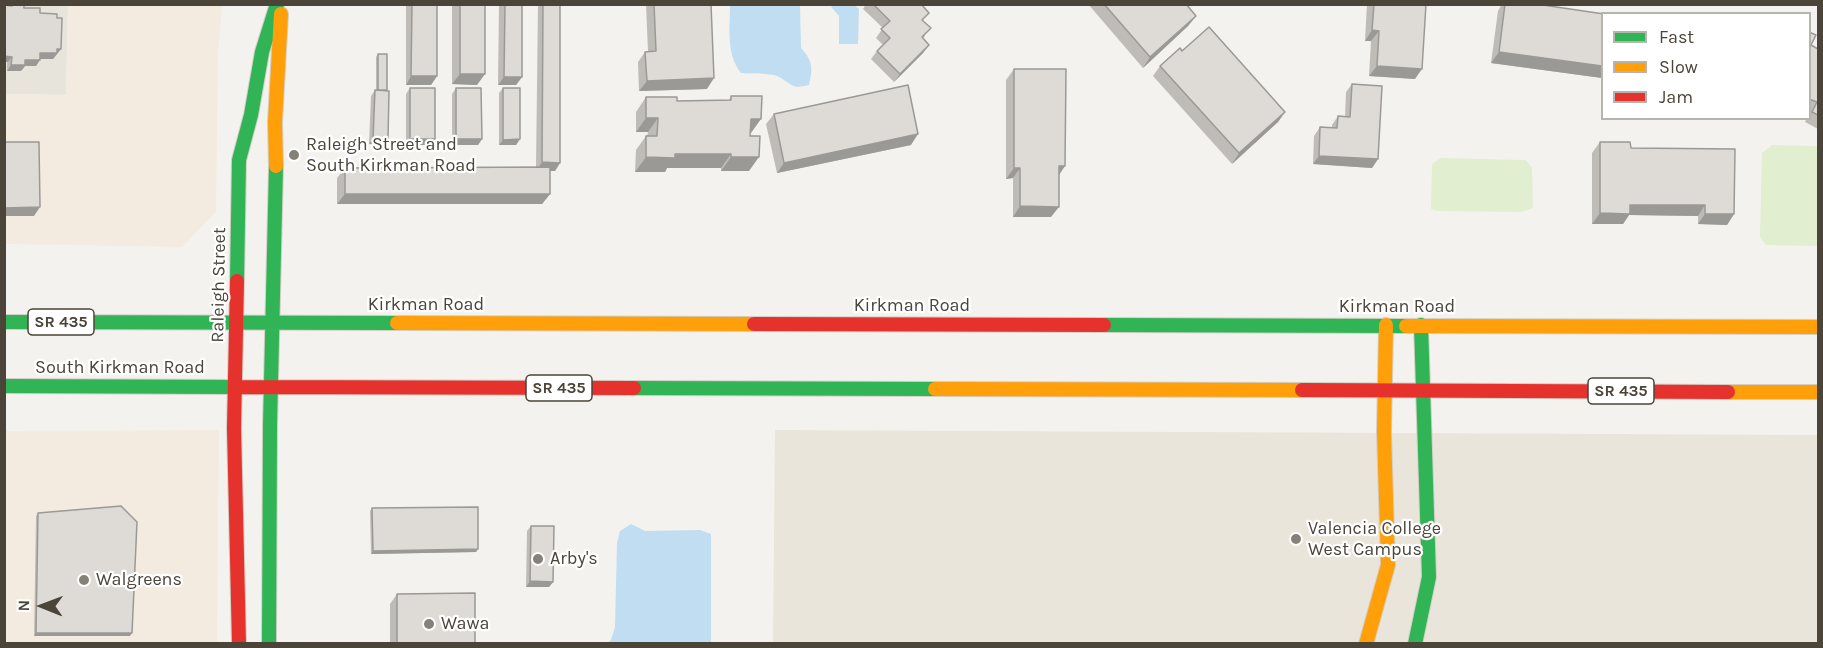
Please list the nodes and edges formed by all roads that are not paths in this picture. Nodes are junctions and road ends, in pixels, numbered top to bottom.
1 (279, 4) edge
2 (4, 322) edge
3 (236, 322) junction
4 (273, 323) junction
5 (1386, 325) junction
6 (1421, 325) junction
7 (1818, 327) edge
8 (4, 386) edge
9 (235, 387) junction
10 (271, 387) junction
11 (1385, 390) junction
12 (1423, 390) junction
13 (1818, 392) edge
14 (239, 644) edge
15 (269, 644) edge
16 (1366, 644) edge
17 (1415, 644) edge

1 - 3 main road, Raleigh Street
1 - 4 main road, Raleigh Street
2 - 3 main road, Kirkman Road / SR 435
3 - 4 main road, Kirkman Road / SR 435
3 - 9 main road, Raleigh Street
4 - 5 main road, Kirkman Road / SR 435
4 - 10 main road, Raleigh Street
5 - 6 main road, Kirkman Road / SR 435
5 - 11 main road
6 - 7 main road, Kirkman Road / SR 435
6 - 12 main road
8 - 9 main road, South Kirkman Road / SR 435
9 - 10 main road, SR 435
9 - 14 main road, Raleigh Street
10 - 11 main road, SR 435
10 - 15 main road, Raleigh Street
11 - 12 main road, SR 435
11 - 16 main road
12 - 13 main road, SR 435
12 - 17 main road

